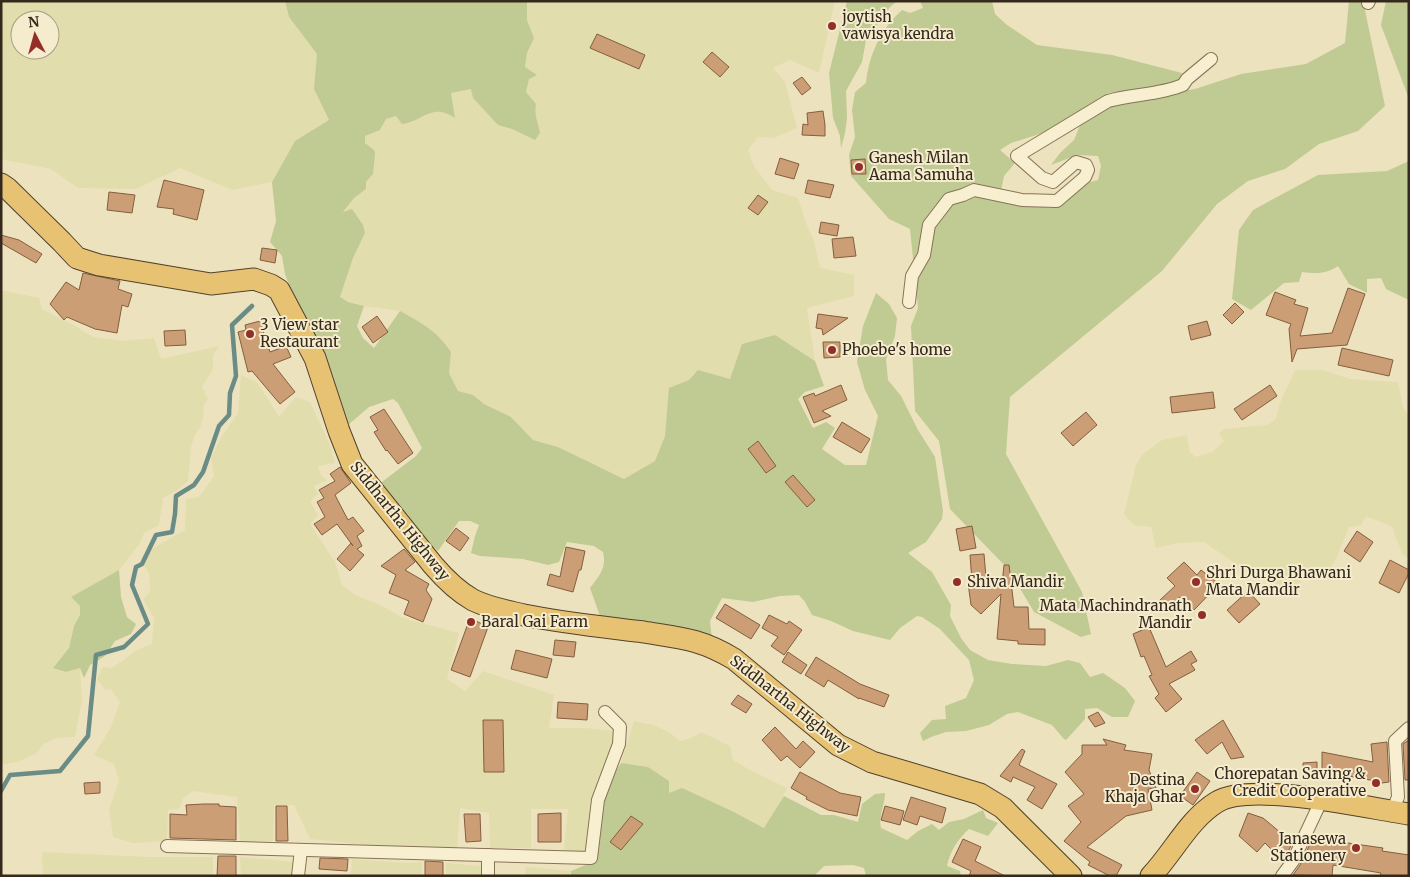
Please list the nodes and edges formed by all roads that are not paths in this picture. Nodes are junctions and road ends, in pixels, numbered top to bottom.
1 (1211, 59) dead end
2 (1, 184) edge
3 (909, 302) dead end
4 (605, 712) dead end
5 (1409, 728) edge
6 (1322, 800) junction
7 (1401, 813) edge
8 (167, 846) dead end
9 (300, 850) junction
10 (488, 855) junction
11 (298, 876) edge
12 (488, 876) edge
13 (1071, 876) edge
14 (1151, 876) edge
15 (1282, 876) edge

1 - 3 street
2 - 13 highway, Siddhartha Highway
4 - 10 street
5 - 7 street
6 - 7 highway
6 - 14 highway
6 - 15 street
8 - 9 street
9 - 10 street
9 - 11 street
10 - 12 street

